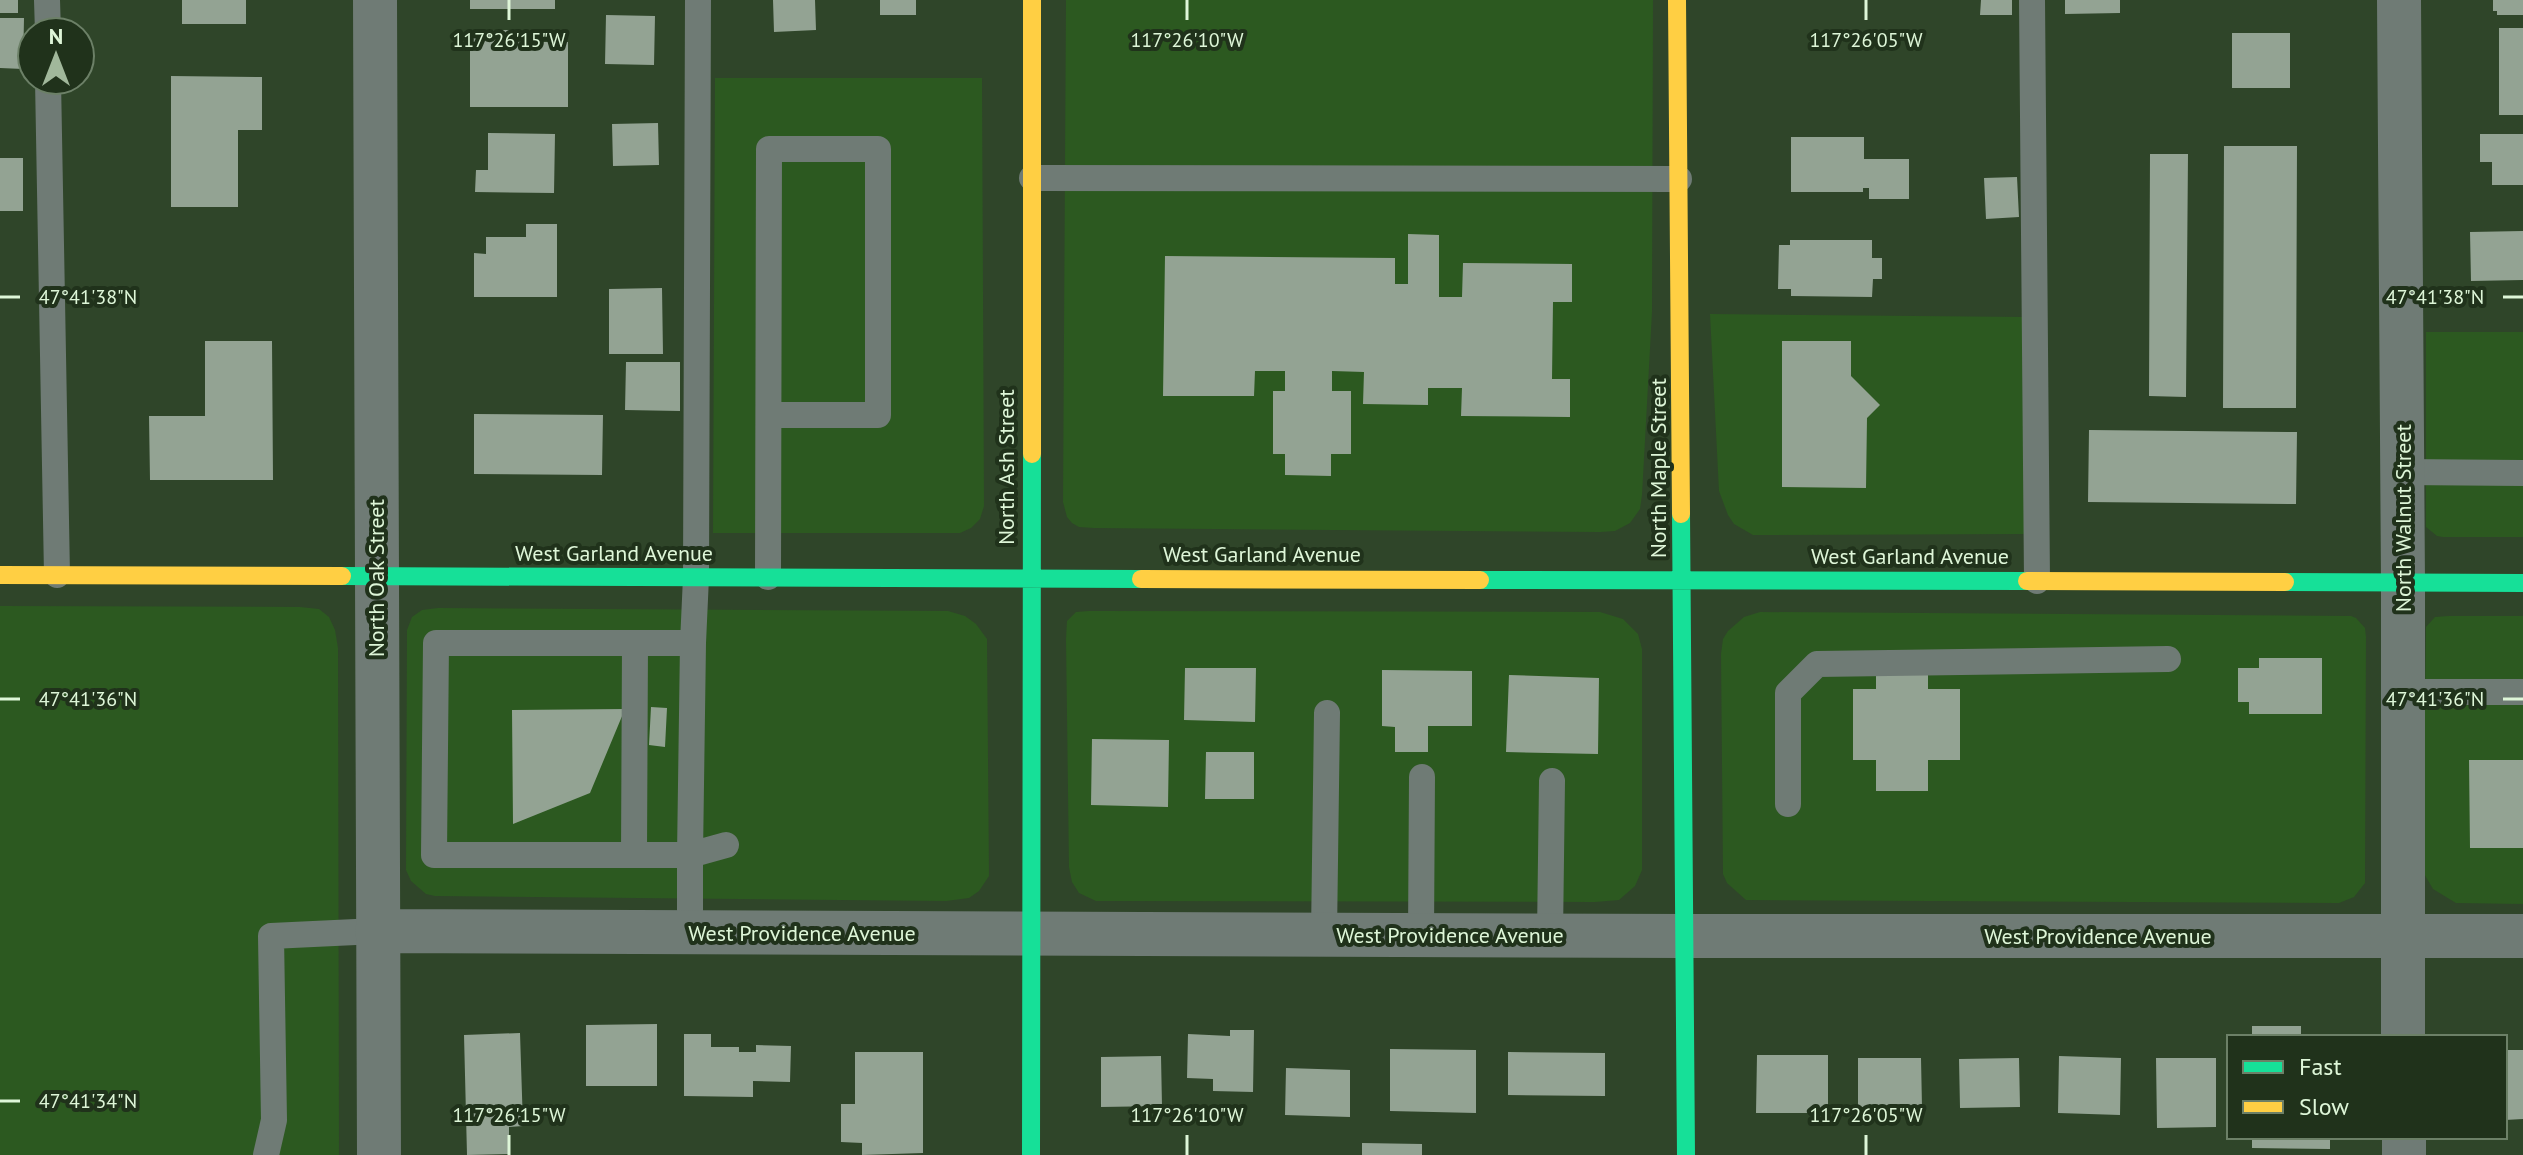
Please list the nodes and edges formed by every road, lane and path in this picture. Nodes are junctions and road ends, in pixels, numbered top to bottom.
1 (375, 0) edge
2 (698, 0) edge
3 (1032, 0) edge
4 (1677, 0) edge
5 (2032, 0) edge
6 (2399, 0) edge
7 (48, 96) edge
8 (1032, 178) junction
9 (1679, 179) junction
10 (769, 415) junction
11 (2403, 472) junction
12 (2523, 473) edge
13 (0, 575) edge
14 (57, 575) junction
15 (376, 577) junction
16 (696, 577) junction
17 (768, 577) junction
18 (1030, 577) junction
19 (1683, 579) junction
20 (2037, 581) junction
21 (2403, 583) junction
22 (2523, 583) edge
23 (635, 643) junction
24 (693, 643) junction
25 (2168, 659) dead end
26 (2403, 692) junction
27 (2523, 692) edge
28 (1327, 713) dead end
29 (1422, 777) dead end
30 (1552, 781) dead end
31 (1788, 804) dead end
32 (726, 845) dead end
33 (634, 855) junction
34 (690, 855) junction
35 (377, 931) junction
36 (690, 932) junction
37 (1031, 934) junction
38 (1324, 935) junction
39 (1421, 935) junction
40 (1550, 935) junction
41 (2403, 935) junction
42 (1685, 936) junction
43 (2523, 936) edge
44 (2403, 1035) edge
45 (266, 1155) edge
46 (379, 1155) edge
47 (1031, 1155) edge
48 (1686, 1155) edge

1 - 15 street, North Oak Street
2 - 16 lane
3 - 8 street, North Ash Street
4 - 9 street, North Maple Street
5 - 20 lane
6 - 11 street, North Walnut Street
7 - 14 lane
8 - 9 lane
8 - 18 street, North Ash Street
9 - 19 street, North Maple Street
10 - 10 lane
10 - 17 lane
11 - 12 lane
11 - 21 street, North Walnut Street
13 - 14 street, West Garland Avenue
14 - 15 street, West Garland Avenue
15 - 16 street, West Garland Avenue
15 - 35 street, North Oak Street
16 - 17 street, West Garland Avenue
16 - 24 lane
17 - 18 street, West Garland Avenue
18 - 19 street, West Garland Avenue
18 - 37 street, North Ash Street
19 - 20 street, West Garland Avenue
19 - 42 street, North Maple Street
20 - 21 street, West Garland Avenue
21 - 22 street, West Garland Avenue
21 - 26 street, North Walnut Street
23 - 24 lane
23 - 33 lane
23 - 33 lane
24 - 34 lane
25 - 31 lane
26 - 27 lane
26 - 41 street, North Walnut Street
28 - 38 lane
29 - 39 lane
30 - 40 lane
32 - 34 lane
33 - 34 lane
34 - 36 lane
35 - 36 street, West Providence Avenue
35 - 45 lane
35 - 46 street, North Oak Street
36 - 37 street, West Providence Avenue
37 - 38 street, West Providence Avenue
37 - 47 street, North Ash Street
38 - 39 street, West Providence Avenue
39 - 40 street, West Providence Avenue
40 - 42 street, West Providence Avenue
41 - 42 street, West Providence Avenue
41 - 43 street, West Providence Avenue
41 - 44 street, North Walnut Street
42 - 48 street, North Maple Street

